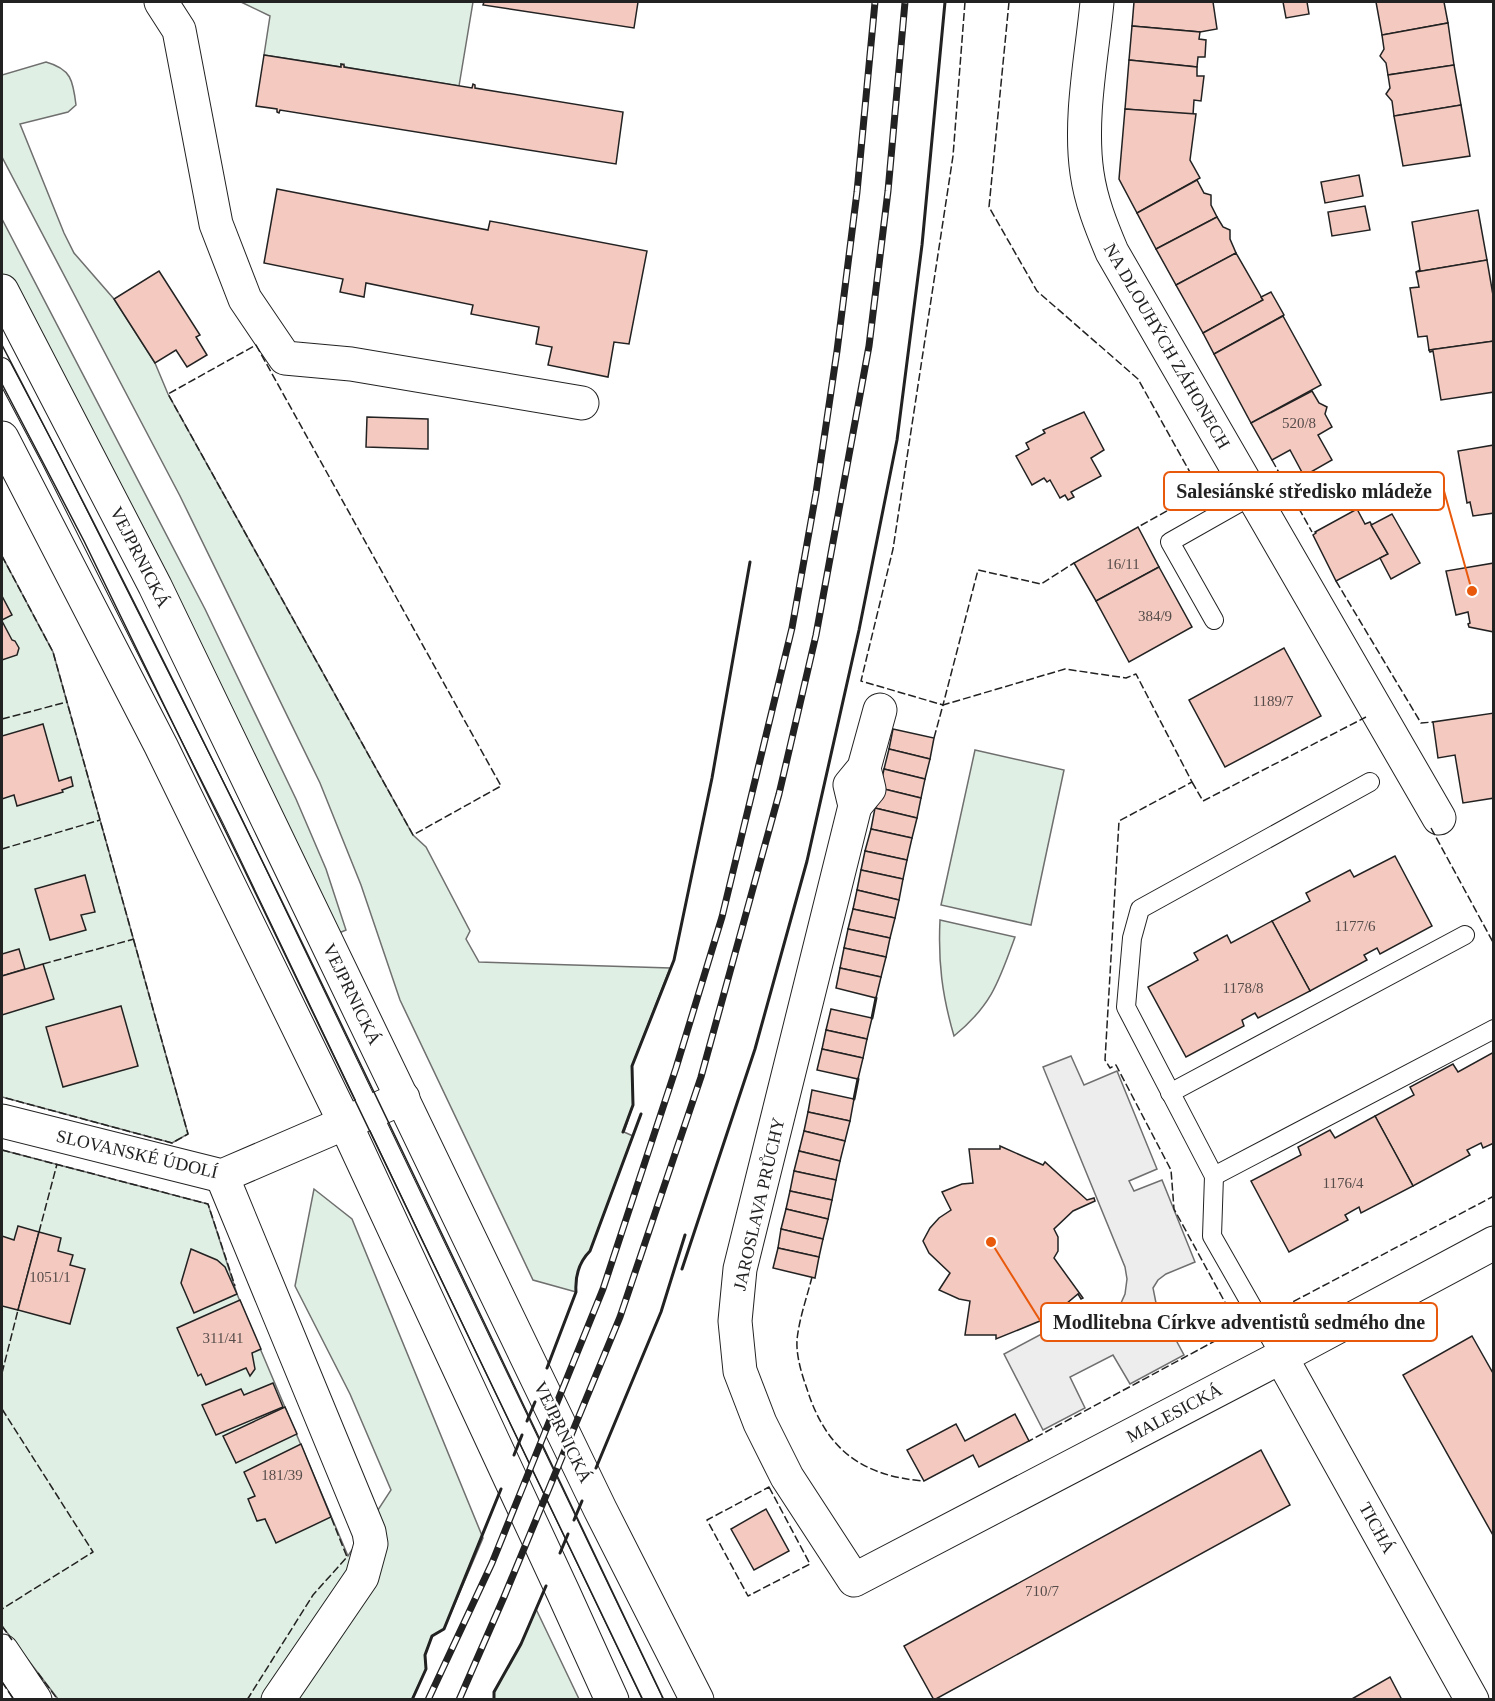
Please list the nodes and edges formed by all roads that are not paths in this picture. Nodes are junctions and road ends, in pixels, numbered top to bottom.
1 (161, 2) edge
2 (1097, 2) edge
3 (2, 291) edge
4 (2, 367) edge
5 (582, 403) dead end
6 (2, 438) edge
7 (1253, 495) junction
8 (1214, 620) dead end
9 (880, 710) dead end
10 (1370, 782) dead end
11 (1439, 818) dead end
12 (1465, 935) dead end
13 (1494, 1029) edge
14 (1170, 1093) junction
15 (403, 1098) junction
16 (358, 1117) junction
17 (2, 1121) edge
18 (222, 1176) junction
19 (1214, 1176) junction
20 (1494, 1243) edge
21 (1281, 1357) junction
22 (854, 1580) joint
23 (2, 1651) edge
24 (35, 1700) edge
25 (278, 1700) edge
26 (612, 1700) edge
27 (653, 1700) edge
28 (697, 1700) edge
29 (1472, 1700) edge

1 - 5 street
2 - 7 street, NA DLOUHÝCH ZÁHONECH
3 - 15 street, VEJPRNICKÁ
4 - 16 lane, VEJPRNICKÁ
6 - 16 street, VEJPRNICKÁ
7 - 8 lane
7 - 11 street, NA DLOUHÝCH ZÁHONECH
9 - 22 street, JAROSLAVA PRŮCHY
10 - 14 lane
12 - 14 lane
13 - 19 lane
14 - 19 lane
15 - 16 street, SLOVANSKÉ ÚDOLÍ
15 - 28 street, VEJPRNICKÁ
16 - 18 street, SLOVANSKÉ ÚDOLÍ
16 - 26 street, VEJPRNICKÁ
16 - 27 lane, VEJPRNICKÁ
17 - 18 street, SLOVANSKÉ ÚDOLÍ
18 - 25 street
19 - 21 lane
20 - 21 street, MALESICKÁ
21 - 22 street, MALESICKÁ
21 - 29 street, TICHÁ
23 - 24 street

